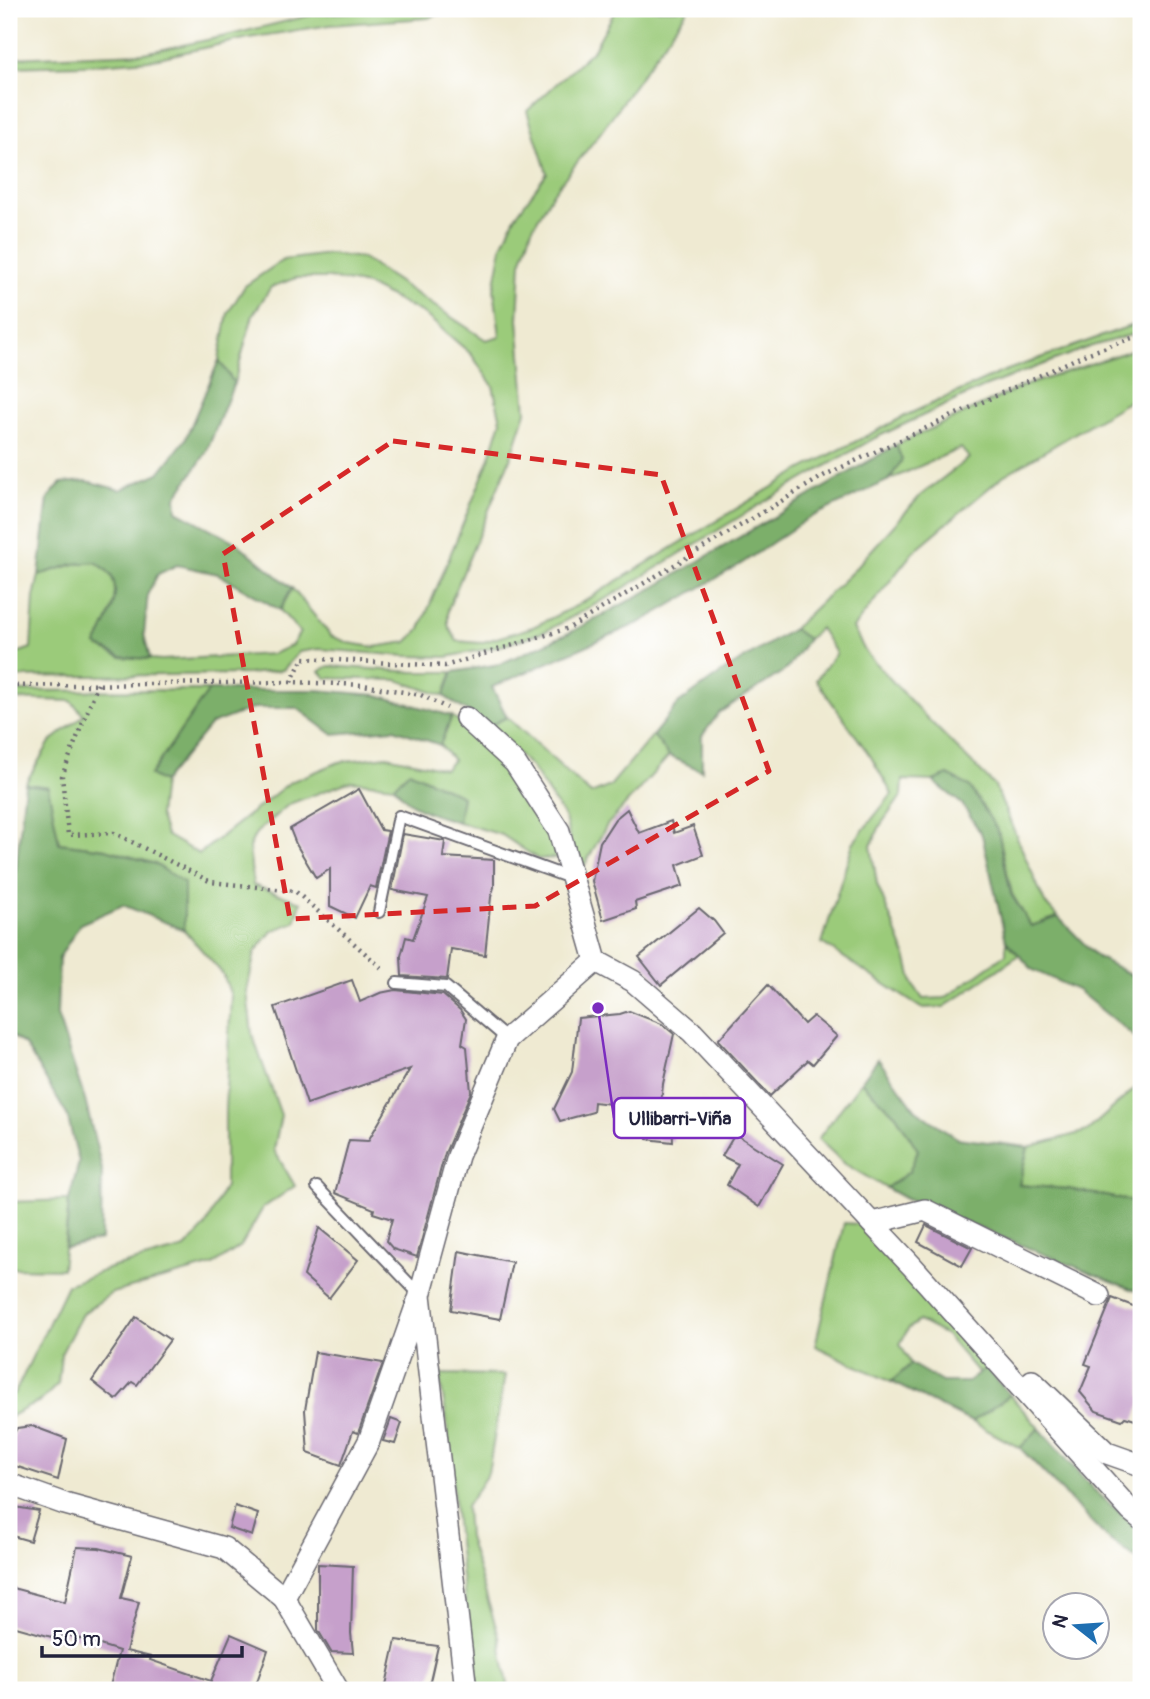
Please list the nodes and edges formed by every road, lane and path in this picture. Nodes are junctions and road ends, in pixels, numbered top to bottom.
1 (1141, 335) edge
2 (291, 681) junction
3 (98, 684) junction
4 (9, 686) edge
5 (466, 718) joint
6 (573, 878) junction
7 (379, 912) dead end
8 (596, 961) junction
9 (397, 984) joint
10 (507, 1039) junction
11 (317, 1186) dead end
12 (872, 1223) junction
13 (912, 1266) junction
14 (420, 1295) junction
15 (1099, 1296) dead end
16 (1141, 1465) edge
17 (9, 1484) edge
18 (1141, 1519) edge
19 (284, 1598) junction
20 (338, 1690) edge
21 (466, 1690) edge

1 - 2 path
2 - 3 path
2 - 5 path
3 - 4 path
3 - 9 path
5 - 6 street
6 - 7 lane
6 - 8 street
8 - 10 street
8 - 12 street
9 - 10 lane
10 - 14 street
11 - 14 lane
12 - 13 street
12 - 15 street
13 - 16 street
13 - 18 street
14 - 19 street
14 - 21 street
17 - 19 street
19 - 20 street

